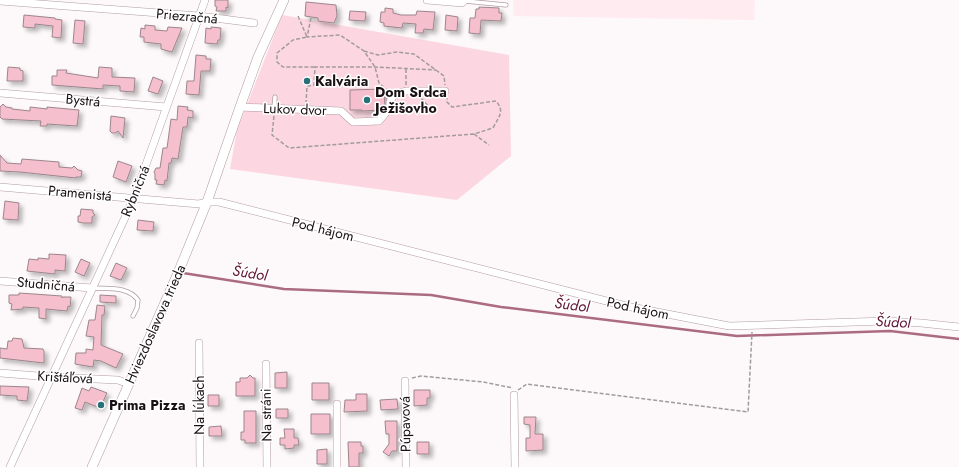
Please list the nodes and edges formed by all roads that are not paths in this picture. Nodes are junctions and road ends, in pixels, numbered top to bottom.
1 (205, 0) edge
2 (284, 0) edge
3 (427, 0) edge
4 (465, 0) edge
5 (0, 1) edge
6 (506, 5) dead end
7 (199, 16) junction
8 (254, 23) dead end
9 (446, 91) road end
10 (0, 92) edge
11 (275, 97) dead end
12 (166, 107) junction
13 (240, 107) junction
14 (274, 108) junction
15 (0, 187) edge
16 (134, 198) junction
17 (207, 202) junction
18 (0, 281) edge
19 (92, 288) junction
20 (133, 316) dead end
21 (959, 327) edge
22 (198, 342) dead end
23 (266, 364) dead end
24 (0, 373) edge
25 (51, 377) junction
26 (405, 381) road end
27 (129, 384) junction
28 (514, 395) dead end
29 (337, 404) dead end
30 (10, 467) edge
31 (92, 467) edge
32 (200, 467) edge
33 (267, 467) edge
34 (337, 467) edge
35 (406, 467) edge
36 (515, 467) edge

1 - 7 street, Rybničná
2 - 13 street, Lukov dvor
3 - 4 street
4 - 6 lane
5 - 7 street, Priezračná
7 - 8 street, Priezračná
7 - 12 street, Rybničná
9 - 14 street, Lukov dvor
10 - 12 street, Bystrá
11 - 14 lane
12 - 16 street, Rybničná
13 - 14 street, Lukov dvor
13 - 17 street, Hviezdoslavova trieda
15 - 16 street, Pramenistá
16 - 17 street, Pramenistá
16 - 19 street, Rybničná
17 - 21 street, Pod hájom
17 - 27 street, Hviezdoslavova trieda
18 - 19 street, Studničná
19 - 20 lane
19 - 25 street, Rybničná
22 - 32 street, Na lúkach
23 - 33 street, Na stráni
24 - 25 street, Krištáľová
25 - 27 street, Krištáľová
25 - 30 street, Rybničná
26 - 35 street, Púpavová
27 - 31 street, Hviezdoslavova trieda
28 - 36 street
29 - 34 street

